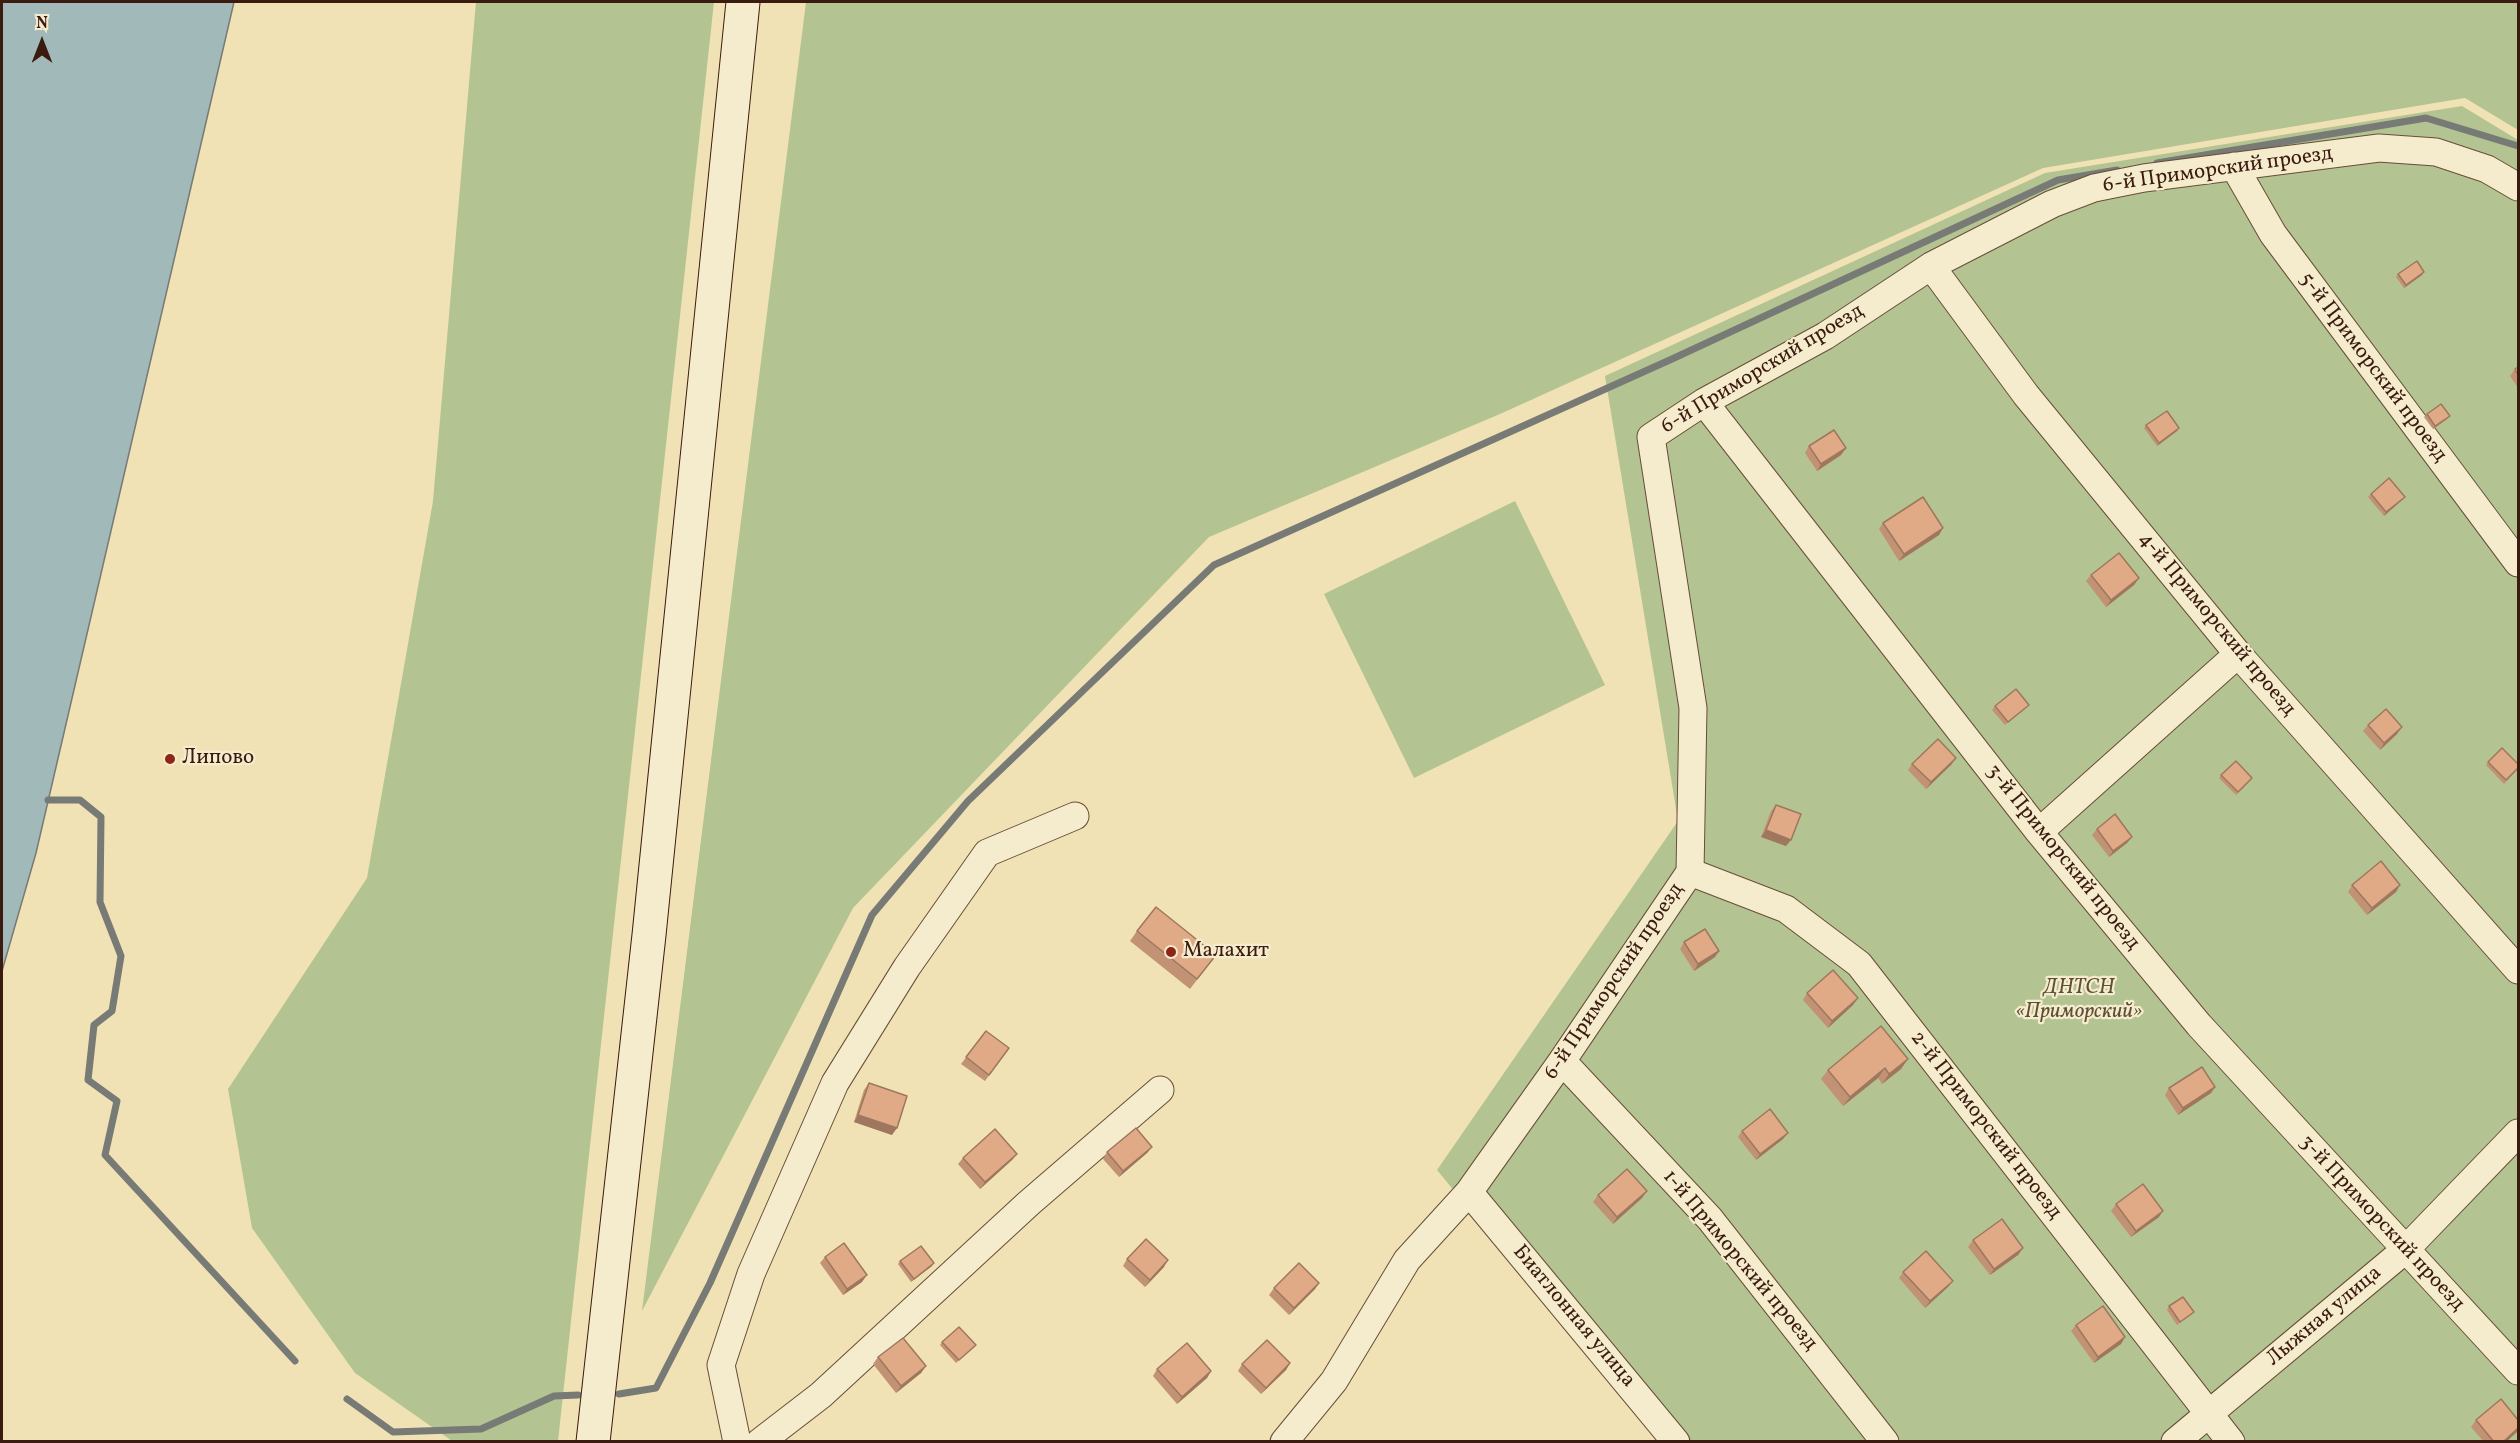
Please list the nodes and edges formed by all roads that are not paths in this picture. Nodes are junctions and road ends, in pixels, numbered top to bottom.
1 (743, 2) edge
2 (2234, 166) junction
3 (2518, 187) edge
4 (1931, 266) junction
5 (1704, 402) junction
6 (2518, 563) edge
7 (2238, 654) junction
8 (1075, 816) dead end
9 (2039, 832) junction
10 (1690, 872) junction
11 (2518, 970) edge
12 (1562, 1061) junction
13 (1160, 1090) dead end
14 (2518, 1133) edge
15 (1469, 1192) junction
16 (2404, 1250) junction
17 (2518, 1371) edge
18 (2210, 1414) junction
19 (593, 1442) edge
20 (736, 1442) edge
21 (760, 1442) edge
22 (1284, 1442) edge
23 (1676, 1442) edge
24 (1885, 1442) edge
25 (2175, 1442) edge
26 (2231, 1442) edge

1 - 19 main road
2 - 3 street, 6-й Приморский проезд
2 - 4 street, 6-й Приморский проезд
2 - 6 street, 5-й Приморский проезд
4 - 5 street, 6-й Приморский проезд
4 - 7 street, 4-й Приморский проезд
5 - 9 street, 3-й Приморский проезд
5 - 10 street, 6-й Приморский проезд
7 - 9 street
7 - 11 street, 4-й Приморский проезд
8 - 20 street
9 - 16 street, 3-й Приморский проезд
10 - 12 street, 6-й Приморский проезд
10 - 18 street, 2-й Приморский проезд
12 - 15 street, 6-й Приморский проезд
12 - 24 street, 1-й Приморский проезд
13 - 21 street
14 - 16 street, Лыжная улица
15 - 22 street, 6-й Приморский проезд
15 - 23 street, Биатлонная улица
16 - 17 street, 3-й Приморский проезд
16 - 18 street, Лыжная улица
18 - 25 street, Лыжная улица
18 - 26 street, 2-й Приморский проезд

